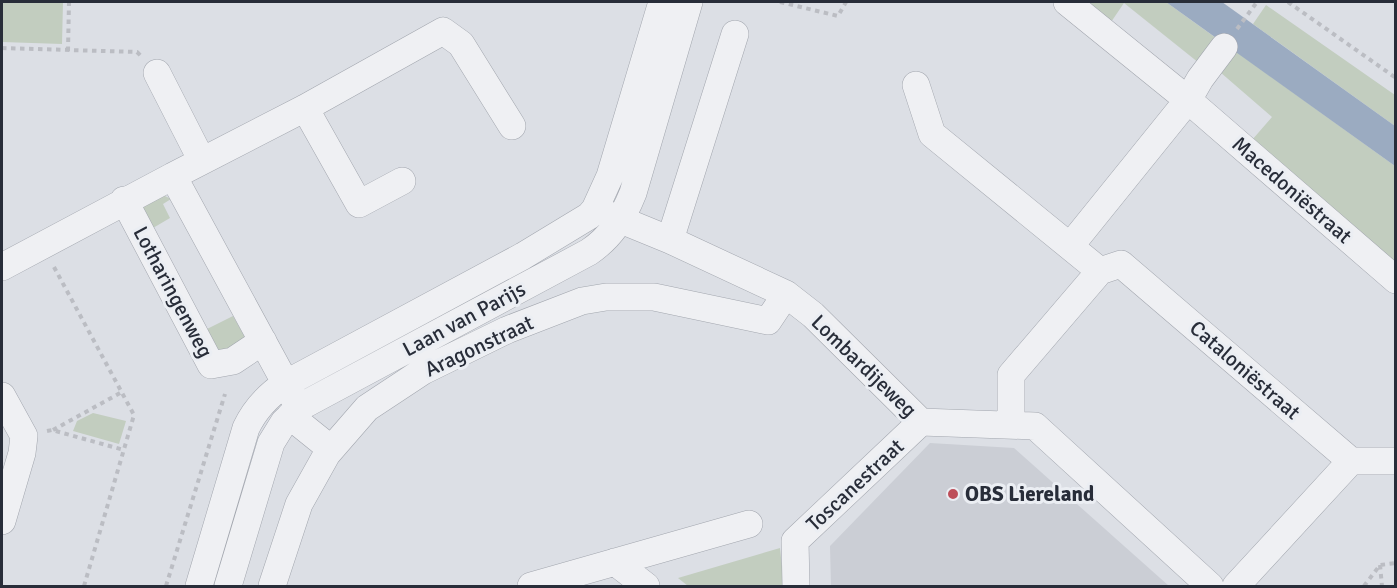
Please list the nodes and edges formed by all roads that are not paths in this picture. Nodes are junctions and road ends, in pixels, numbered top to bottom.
1 (662, 2) edge
2 (689, 2) edge
3 (1067, 2) edge
4 (735, 34) dead end
5 (1224, 47) dead end
6 (157, 73) road end
7 (916, 85) dead end
8 (1188, 100) junction
9 (305, 108) junction
10 (512, 126) dead end
11 (202, 161) junction
12 (173, 176) junction
13 (402, 181) dead end
14 (124, 200) junction
15 (596, 209) junction
16 (621, 221) junction
17 (670, 240) junction
18 (1071, 245) junction
19 (2, 267) edge
20 (1100, 271) junction
21 (1395, 280) edge
22 (786, 294) junction
23 (263, 341) junction
24 (285, 384) junction
25 (2, 396) edge
26 (295, 412) junction
27 (921, 422) junction
28 (1011, 424) junction
29 (332, 449) junction
30 (1395, 460) edge
31 (1351, 461) junction
32 (2, 521) edge
33 (749, 524) dead end
34 (615, 562) junction
35 (199, 586) edge
36 (228, 586) edge
37 (272, 586) edge
38 (531, 586) edge
39 (646, 586) edge
40 (796, 586) edge
41 (1210, 586) edge
42 (1236, 586) edge

1 - 15 street
2 - 16 street, Laan van Parijs
3 - 8 street, Macedoniëstraat
4 - 17 street
5 - 8 street
6 - 11 street
7 - 18 street
8 - 18 street
8 - 21 street, Macedoniëstraat
9 - 10 street, Lotharingenweg
9 - 11 street, Lotharingenweg
9 - 13 street
11 - 12 street, Lotharingenweg
12 - 14 street, Lotharingenweg
12 - 23 street
14 - 19 street, Lotharingenweg
14 - 23 street, Lotharingenweg
15 - 16 street
15 - 24 street, Laan van Parijs
16 - 17 street, Lombardijeweg
16 - 26 street, Laan van Parijs
17 - 22 street, Lombardijeweg
18 - 20 street
20 - 28 street
20 - 31 street, Cataloniëstraat
22 - 27 street, Lombardijeweg
22 - 29 street, Aragonstraat
23 - 24 street
24 - 26 street
24 - 35 street, Laan van Parijs
25 - 32 street
26 - 29 street
26 - 36 street, Laan van Parijs
27 - 28 street, Lombardijeweg
27 - 40 street, Toscanestraat
28 - 41 street, Lombardijeweg
29 - 37 street, Aragonstraat
30 - 31 street
31 - 42 street
33 - 34 street
34 - 38 street
34 - 39 street

